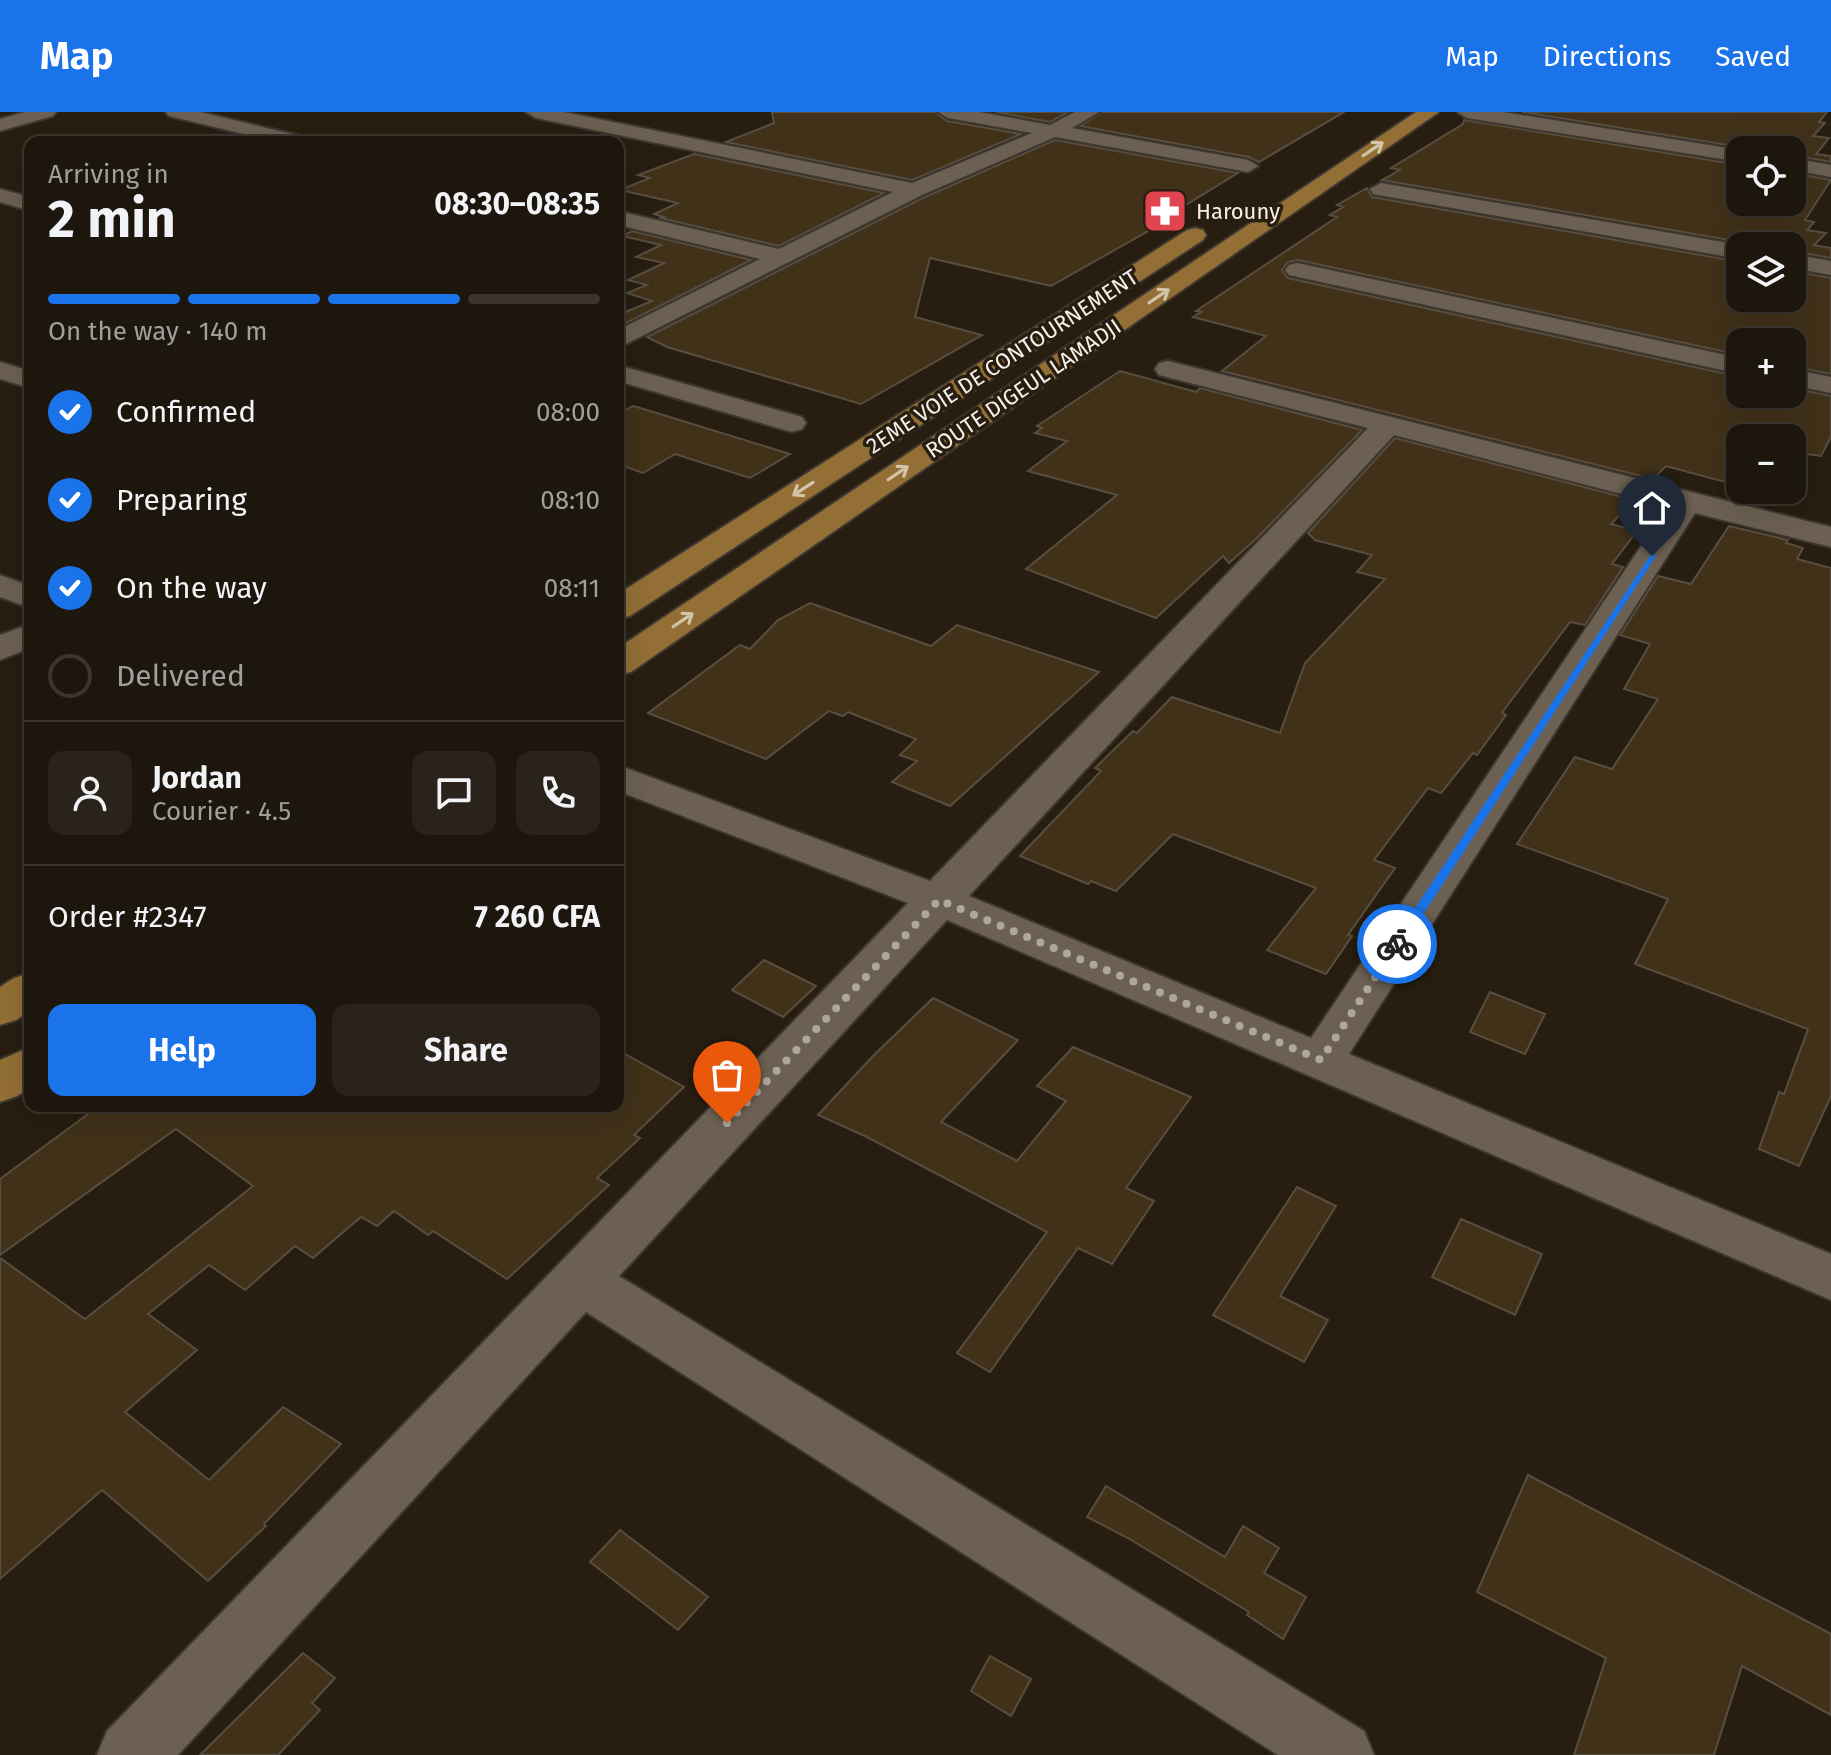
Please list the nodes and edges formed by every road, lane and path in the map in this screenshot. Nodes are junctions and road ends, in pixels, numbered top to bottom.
1 (46, 112) edge
2 (176, 112) edge
3 (536, 112) edge
4 (948, 112) edge
5 (1089, 112) edge
6 (1385, 112) edge
7 (1429, 112) edge
8 (1467, 112) edge
9 (0, 125) edge
10 (1053, 131) junction
11 (1350, 135) dead end
12 (277, 136) edge
13 (1726, 154) edge
14 (1248, 166) dead end
15 (1806, 167) edge
16 (1831, 171) edge
17 (1381, 189) dead end
18 (914, 190) junction
19 (0, 195) edge
20 (24, 202) edge
21 (624, 219) edge
22 (1212, 225) dead end
23 (1726, 250) edge
24 (779, 256) junction
25 (1806, 264) edge
26 (1831, 268) edge
27 (1297, 270) dead end
28 (624, 337) edge
29 (1726, 363) edge
30 (1168, 369) dead end
31 (0, 370) edge
32 (624, 375) edge
33 (24, 378) edge
34 (1806, 380) edge
35 (1831, 385) edge
36 (792, 423) dead end
37 (1389, 423) junction
38 (1686, 503) junction
39 (1831, 537) edge
40 (0, 585) edge
41 (24, 595) edge
42 (624, 605) edge
43 (24, 637) edge
44 (0, 649) edge
45 (624, 660) edge
46 (624, 779) edge
47 (939, 900) junction
48 (24, 993) edge
49 (0, 1009) edge
50 (1321, 1060) junction
51 (24, 1068) edge
52 (0, 1084) edge
53 (1831, 1278) edge
54 (578, 1279) junction
55 (131, 1755) edge
56 (1340, 1755) edge

1 - 9 street
2 - 12 street
3 - 18 street
4 - 10 street
5 - 10 street
6 - 11 main road
45 -> 7 main road, ROUTE DIGEUL LAMADJI
8 - 13 street
10 - 14 street
10 - 18 street
15 - 16 street
17 - 23 street
18 - 24 street
19 - 20 street
21 - 24 street
22 -> 42 main road, 2EME VOIE DE CONTOURNEMENT
24 - 28 street
25 - 26 street
27 - 29 street
30 - 37 street
31 - 33 street
32 - 36 street
34 - 35 street
37 - 38 street
37 - 47 street
38 - 39 street
38 - 50 street
40 - 41 street
43 - 44 street
46 - 47 street
47 - 50 street
47 - 54 street
48 - 49 main road
50 - 53 street
51 - 52 main road
54 - 55 street
54 - 56 street

